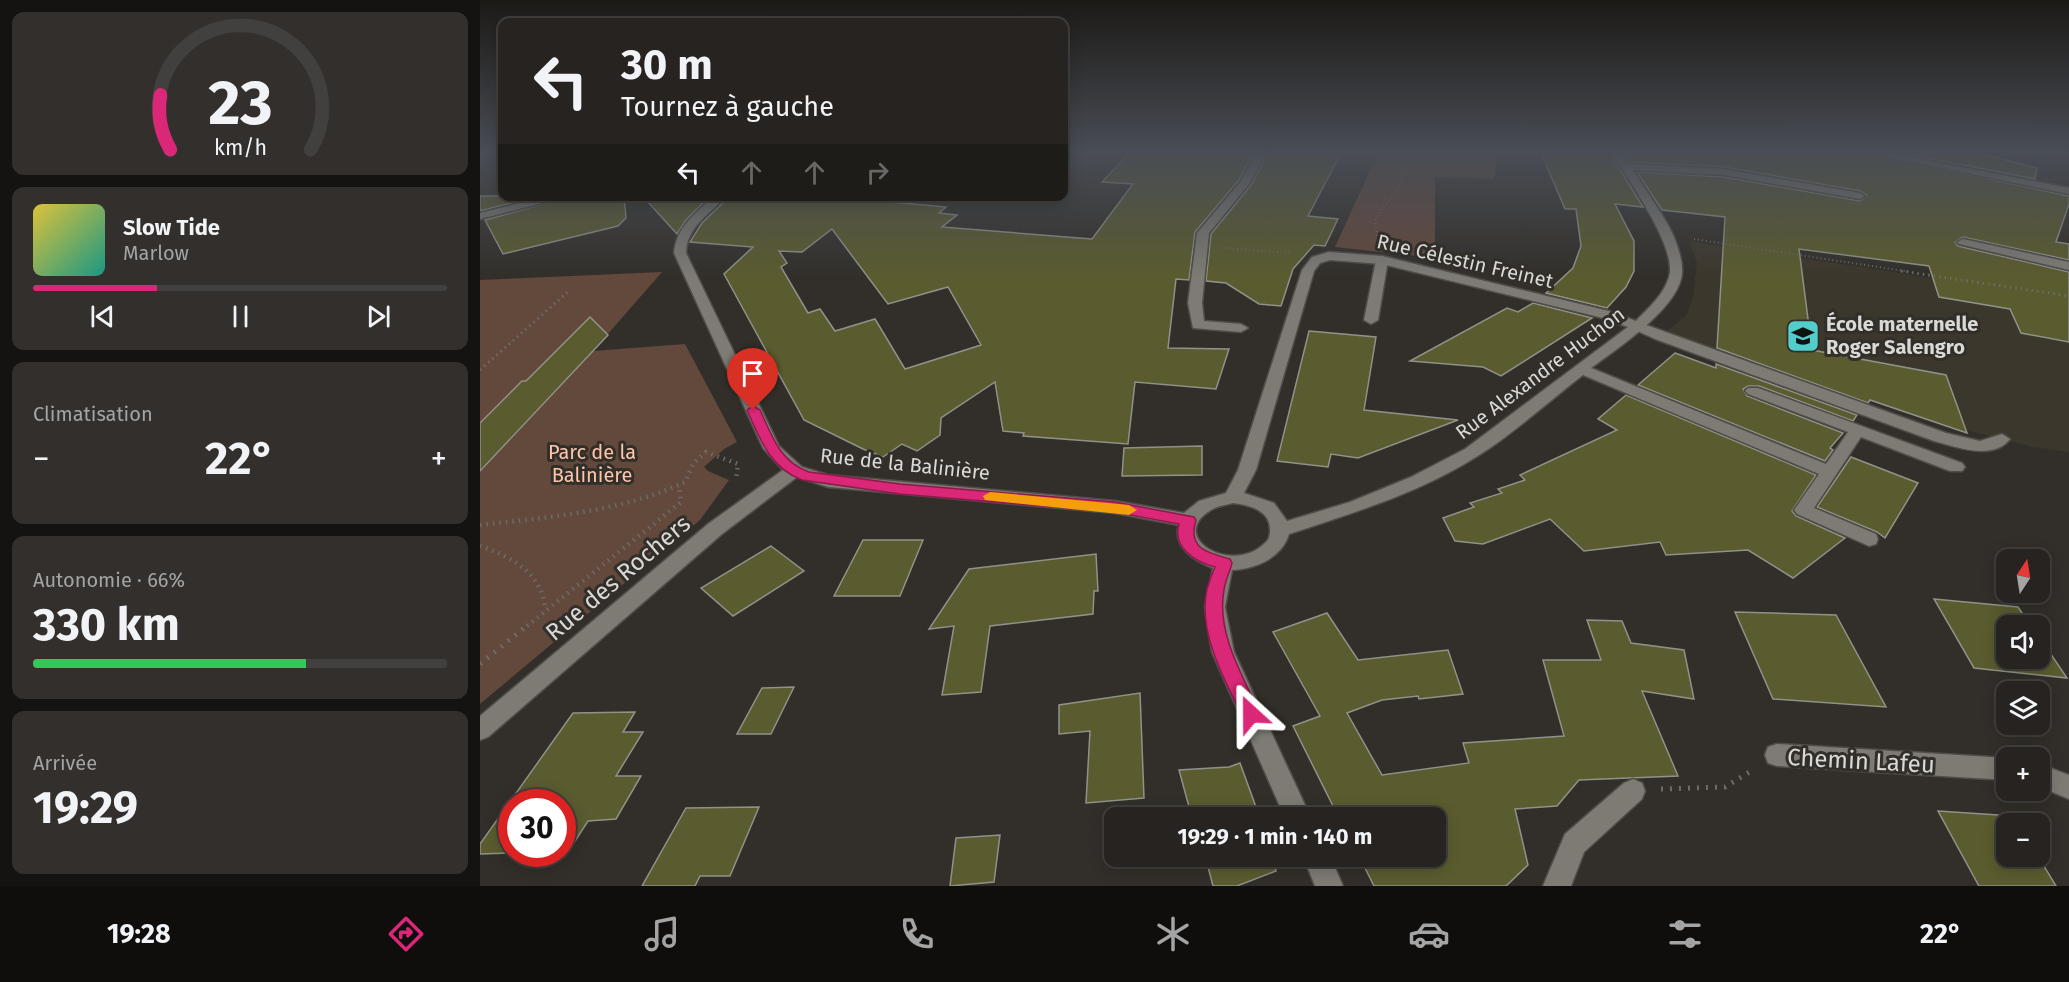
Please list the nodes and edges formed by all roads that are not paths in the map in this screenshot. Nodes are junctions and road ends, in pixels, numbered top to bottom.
1 (1235, 194) edge
2 (1642, 194) edge
3 (1851, 194) edge
4 (1860, 196) dead end
5 (544, 201) edge
6 (716, 201) edge
7 (480, 216) edge
8 (1963, 242) dead end
9 (1382, 260) junction
10 (2069, 266) edge
11 (1371, 320) dead end
12 (1638, 326) junction
13 (1241, 328) dead end
14 (1580, 369) junction
15 (1753, 391) dead end
16 (1858, 430) junction
17 (2002, 439) dead end
18 (1956, 467) dead end
19 (794, 471) junction
20 (1830, 472) junction
21 (1233, 497) junction
22 (1188, 520) junction
23 (1281, 530) junction
24 (1869, 539) dead end
25 (1224, 563) junction
26 (480, 730) edge
27 (1777, 755) road end
28 (1996, 768) edge
29 (2050, 779) edge
30 (2069, 787) edge
31 (1633, 790) road end
32 (1293, 807) edge
33 (1321, 867) edge
34 (1329, 886) edge
35 (1557, 886) edge

1 - 13 street
2 - 12 street, Rue Alexandre Huchon
3 - 4 street
5 - 7 street
6 - 19 street, Rue de la Balinière
8 - 10 street
9 - 11 street
9 - 12 street, Rue Célestin Freinet
9 - 21 street, Rue Célestin Freinet
12 - 14 street, Rue Alexandre Huchon
12 - 17 street, Rue Célestin Freinet
14 - 20 street
14 - 23 street, Rue Alexandre Huchon
15 - 16 street
16 - 18 street
16 - 20 street
19 - 22 street, Rue de la Balinière
19 - 26 street, Rue des Rochers
20 - 24 street
21 - 22 street
21 - 23 street
22 - 25 street
23 - 25 street
25 - 32 street
27 - 28 street, Chemin Lafeu
29 - 30 street
31 - 35 street
33 - 34 street

